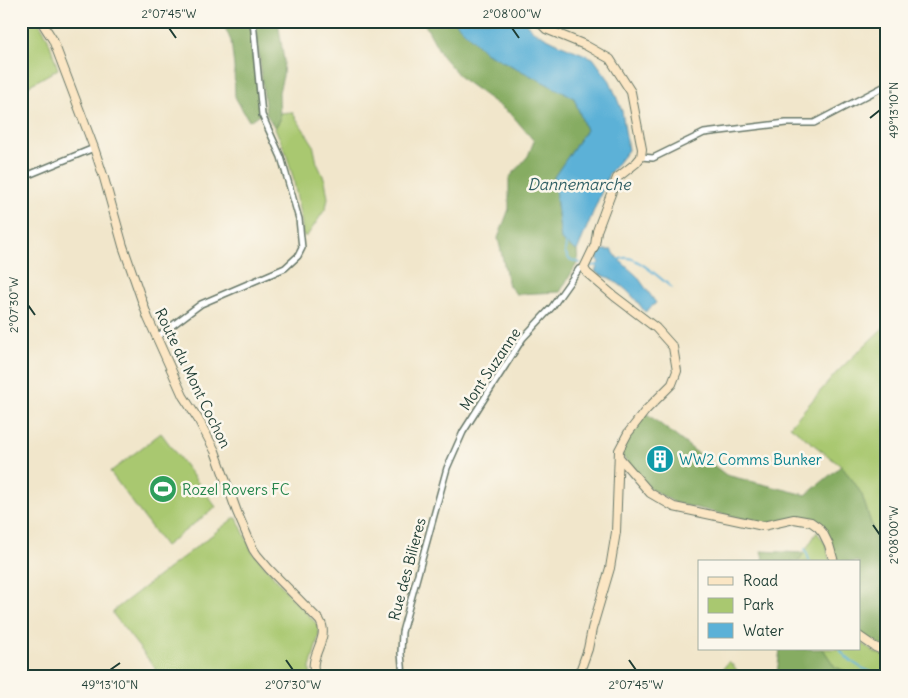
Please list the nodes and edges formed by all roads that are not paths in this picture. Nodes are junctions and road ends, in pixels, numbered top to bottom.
1 (41, 21) edge
2 (253, 21) edge
3 (538, 21) edge
4 (887, 85) edge
5 (94, 148) junction
6 (641, 157) junction
7 (21, 178) edge
8 (584, 268) junction
9 (157, 337) junction
10 (619, 457) junction
11 (447, 468) joint
12 (833, 560) edge
13 (860, 637) edge
14 (887, 652) edge
15 (314, 674) edge
16 (403, 677) edge
17 (578, 677) edge

1 - 5 street, Route du Mont Cochon
2 - 9 street
3 - 6 street
4 - 6 street
5 - 7 street
5 - 9 street, Route du Mont Cochon
6 - 8 street
8 - 10 street
8 - 11 street, Mont Suzanne
9 - 15 street, Route du Mont Cochon
10 - 12 street
10 - 17 street
11 - 16 street, Rue des Bilieres
13 - 14 street

